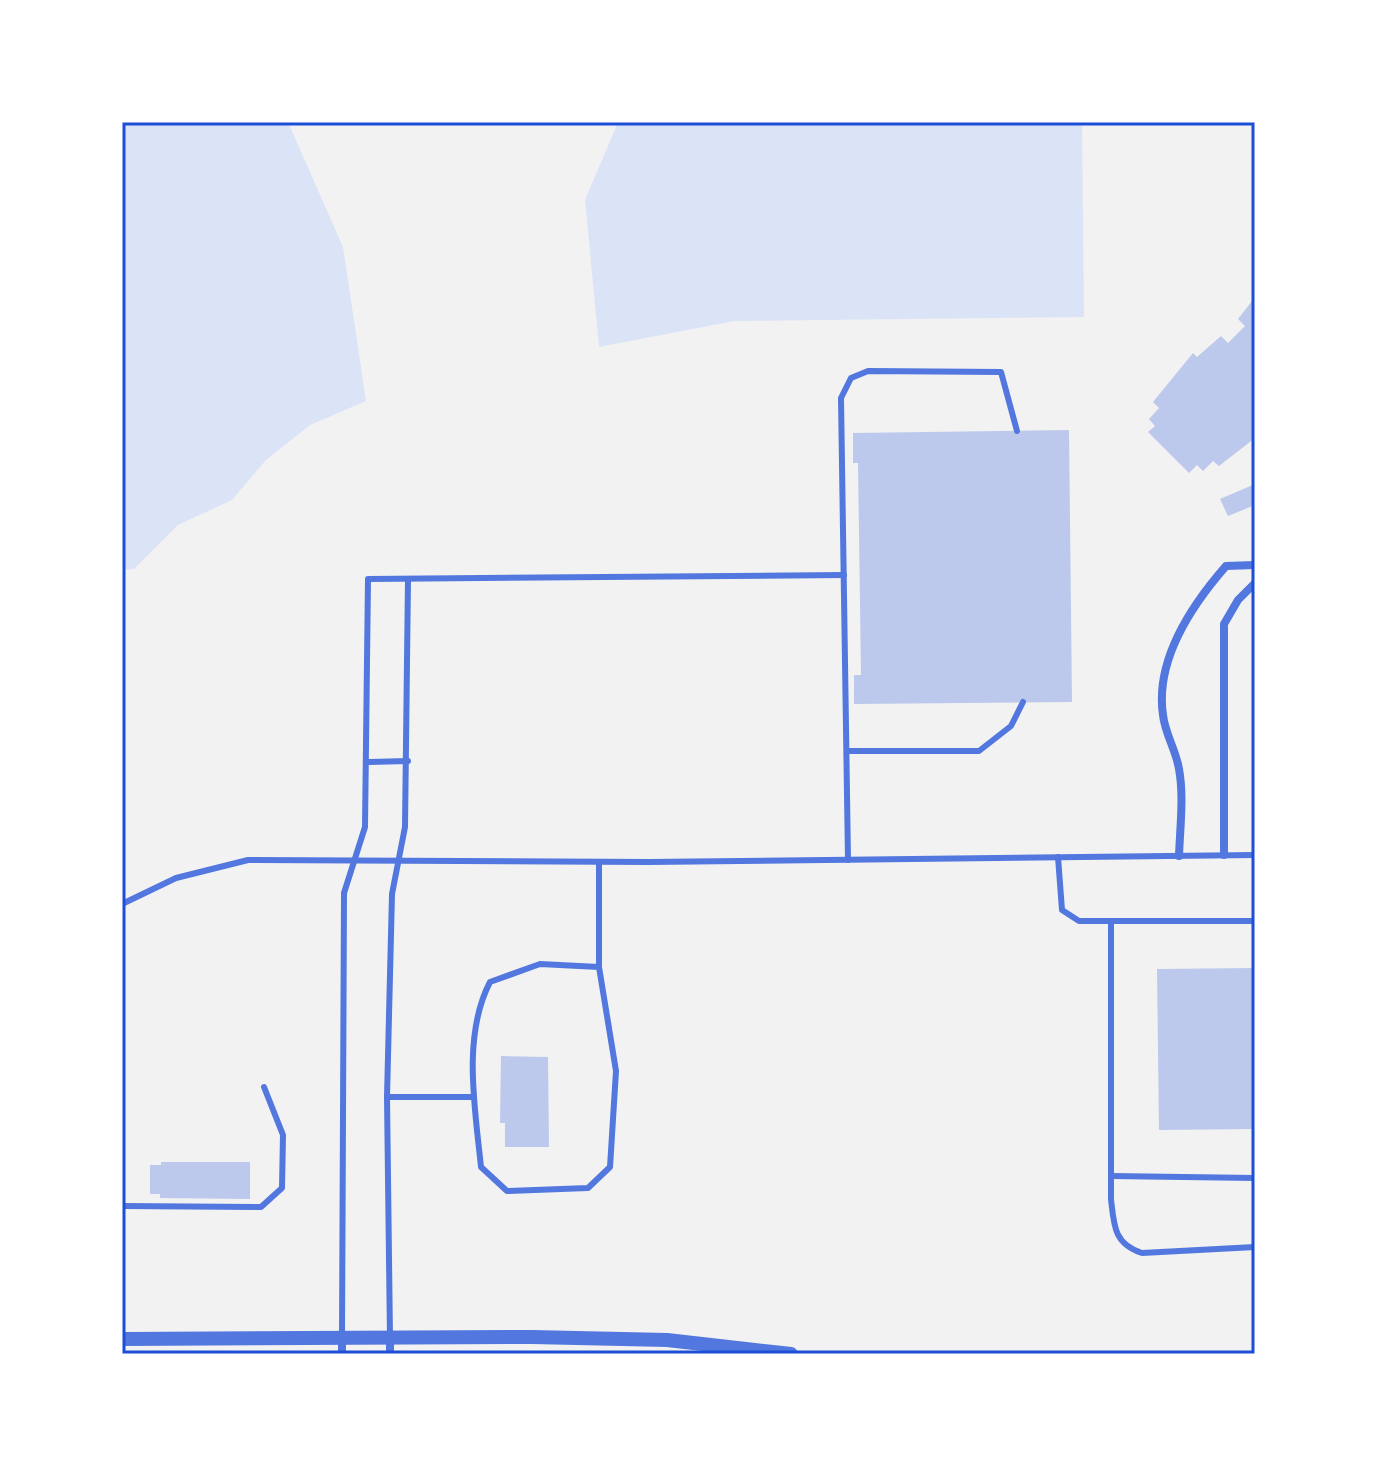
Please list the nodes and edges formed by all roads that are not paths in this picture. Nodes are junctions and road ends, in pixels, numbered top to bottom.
1 (1017, 431) dead end
2 (1255, 565) edge
3 (844, 575) junction
4 (408, 579) junction
5 (1255, 583) edge
6 (1023, 702) dead end
7 (847, 751) junction
8 (408, 761) junction
9 (369, 762) junction
10 (1224, 855) junction
11 (1255, 855) edge
12 (1179, 856) junction
13 (1058, 857) junction
14 (848, 860) junction
15 (353, 861) junction
16 (398, 861) junction
17 (599, 862) junction
18 (122, 904) edge
19 (1255, 921) edge
20 (1111, 923) junction
21 (599, 967) junction
22 (264, 1087) dead end
23 (387, 1097) junction
24 (473, 1097) junction
25 (1111, 1176) junction
26 (1255, 1178) edge
27 (122, 1206) edge
28 (1255, 1247) edge
29 (122, 1339) edge
30 (390, 1346) edge
31 (342, 1347) edge
32 (791, 1354) edge

1 - 3 lane
2 - 12 street
3 - 4 lane
3 - 7 lane
4 - 8 lane
4 - 9 lane
5 - 10 street
6 - 7 lane
7 - 14 lane
8 - 9 lane
8 - 16 lane
9 - 15 lane
10 - 11 lane
10 - 12 lane
12 - 13 lane
13 - 14 lane
13 - 20 lane
14 - 17 lane
15 - 16 lane
15 - 18 lane
15 - 31 lane
16 - 17 lane
16 - 23 lane
17 - 21 lane
19 - 20 lane
20 - 25 lane
21 - 24 lane
21 - 24 lane
22 - 27 lane
23 - 24 lane
23 - 30 lane
25 - 26 lane
25 - 28 lane
29 - 31 street
30 - 31 street
30 - 32 street

